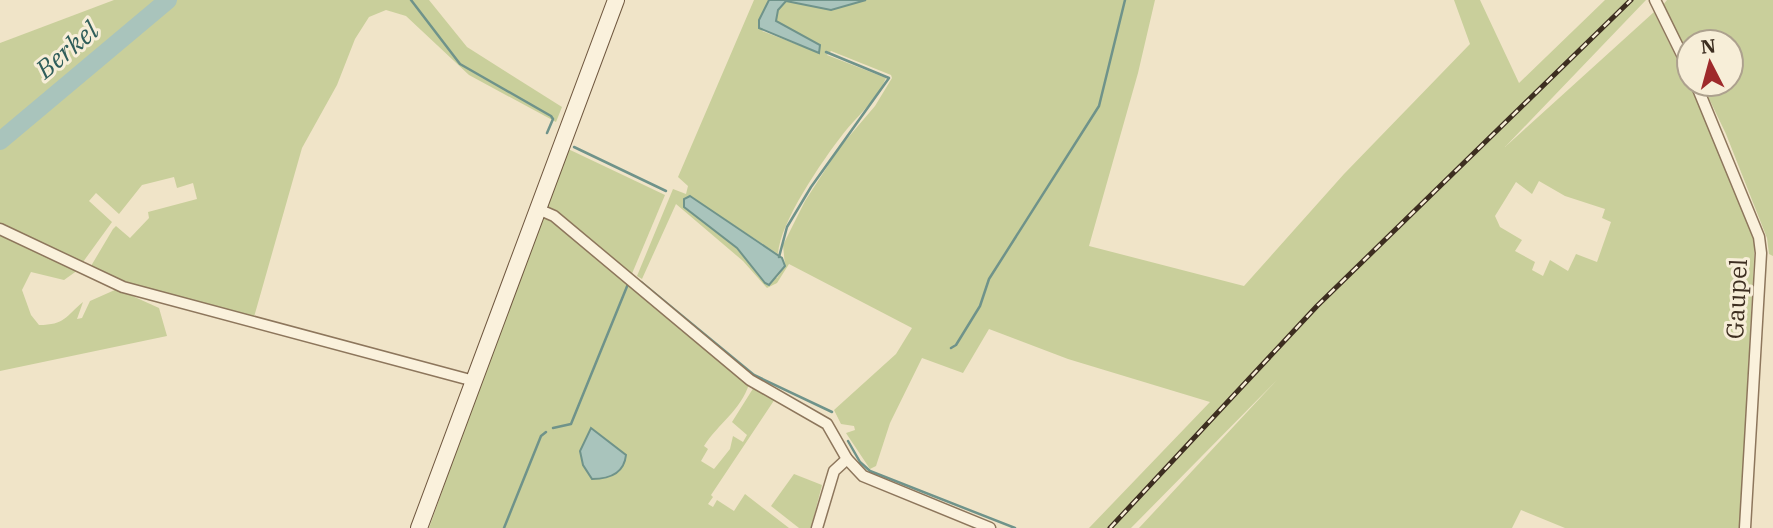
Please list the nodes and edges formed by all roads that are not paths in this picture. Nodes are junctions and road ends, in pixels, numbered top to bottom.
1 (616, 0) edge
2 (1655, 0) edge
3 (1675, 41) edge
4 (1702, 98) edge
5 (538, 209) junction
6 (0, 229) edge
7 (474, 381) junction
8 (847, 459) junction
9 (419, 528) edge
10 (817, 528) edge
11 (990, 528) edge
12 (1745, 528) edge

1 - 5 main road
2 - 3 street
4 - 12 street, Gaupel
5 - 7 main road
5 - 8 street
6 - 7 street
7 - 9 main road
8 - 10 street
8 - 11 street

